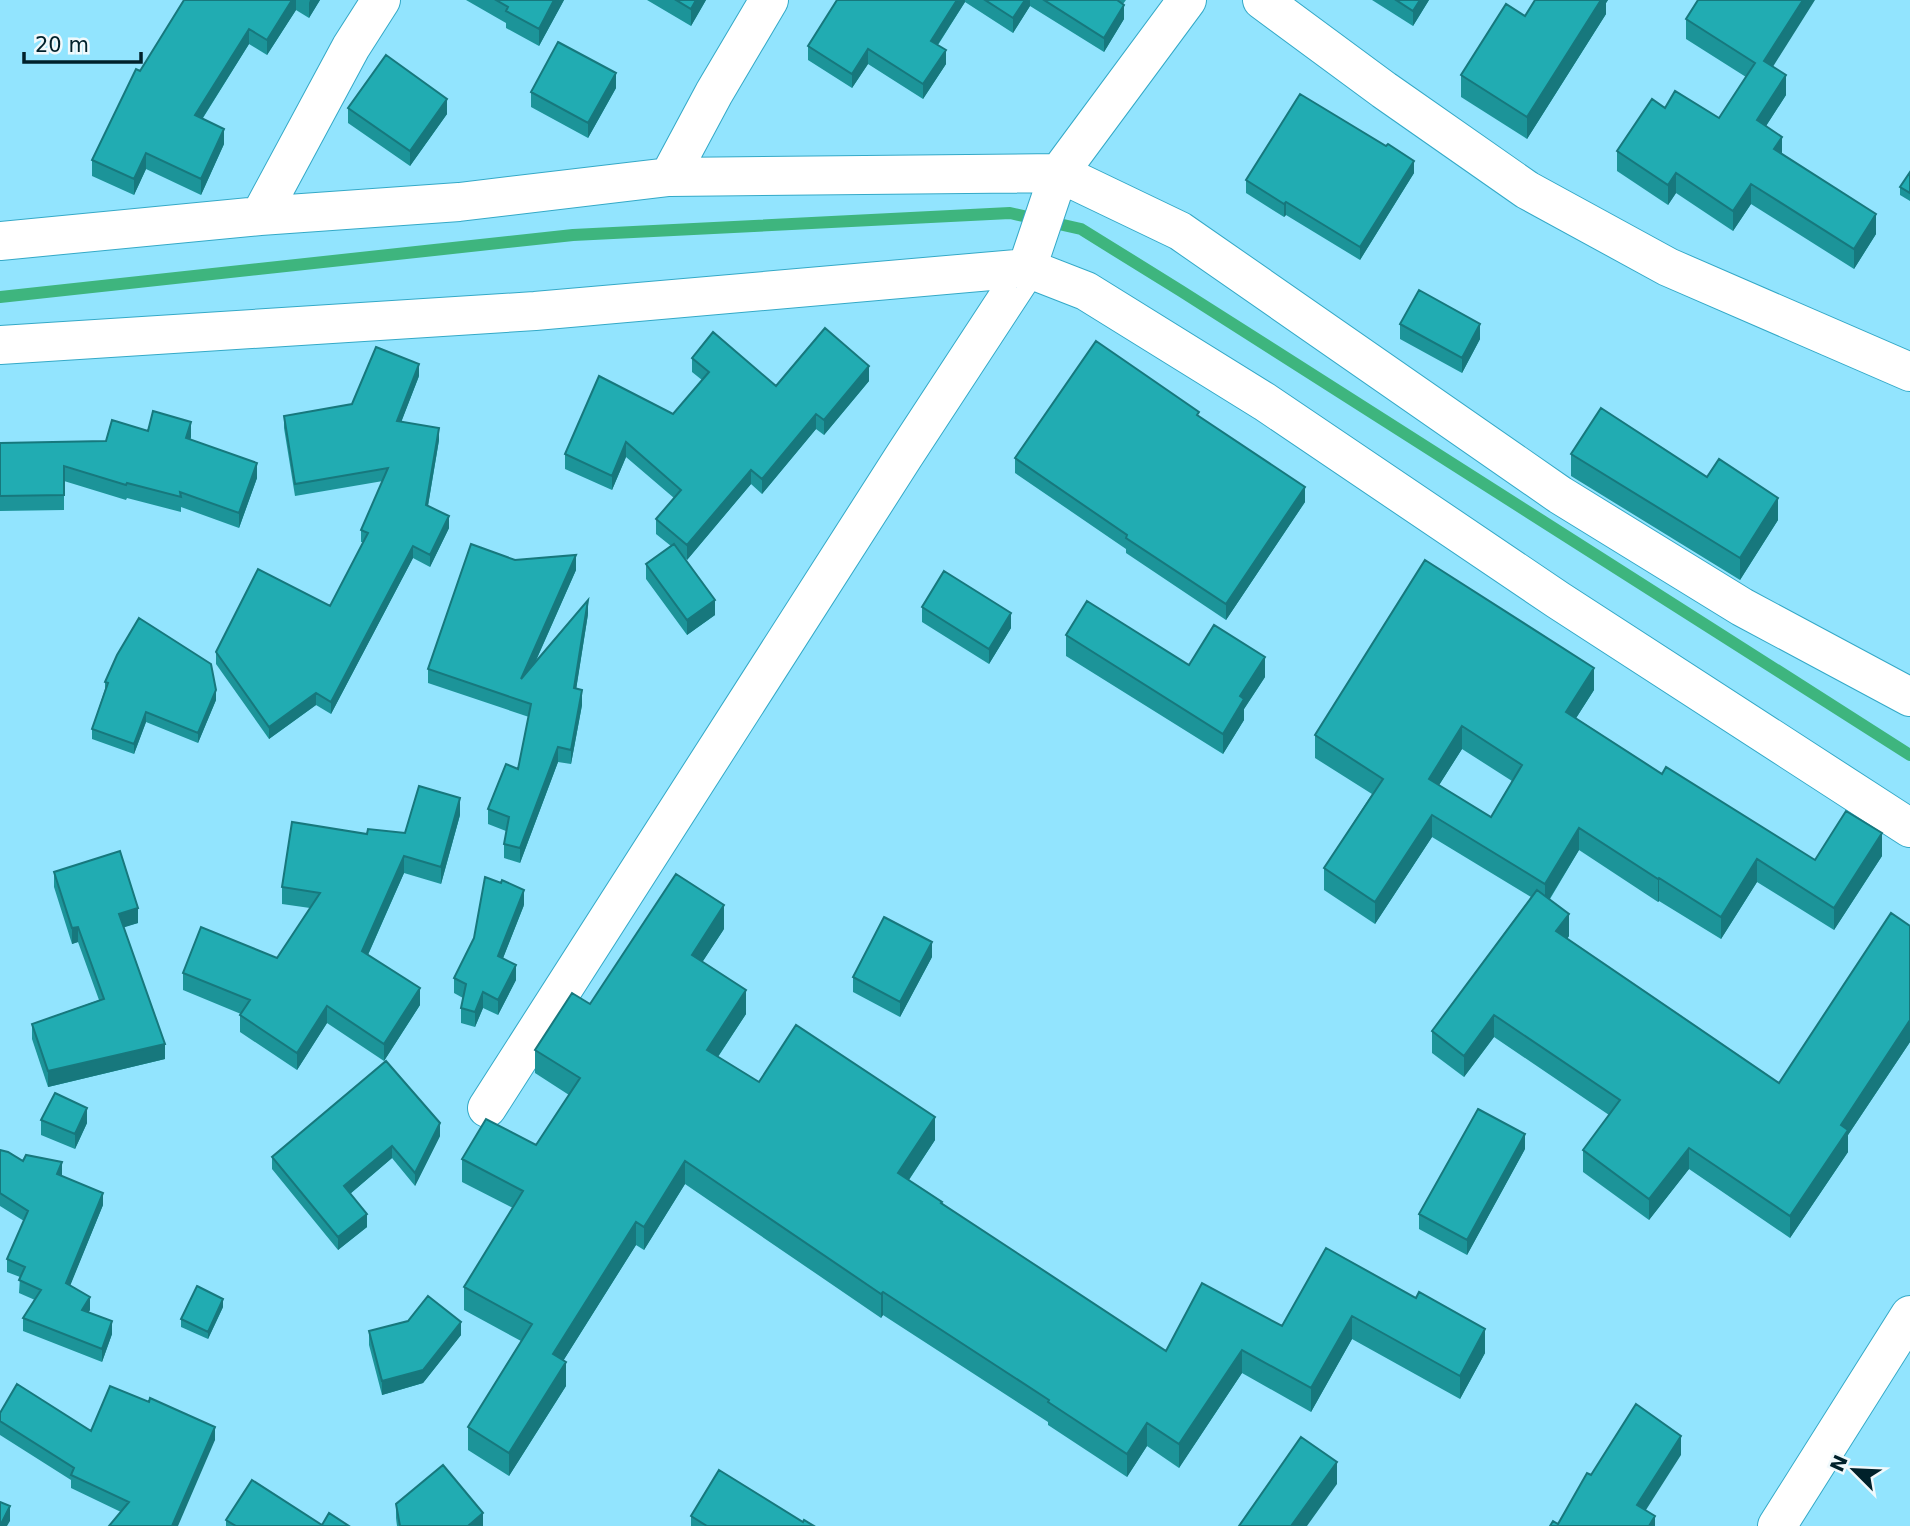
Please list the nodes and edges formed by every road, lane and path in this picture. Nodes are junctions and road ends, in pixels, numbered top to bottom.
1 (381, 0) edge
2 (769, 0) edge
3 (1187, 0) edge
4 (1262, 0) edge
5 (1059, 173) junction
6 (669, 177) junction
7 (260, 216) junction
8 (0, 241) edge
9 (1027, 268) junction
10 (0, 345) edge
11 (1910, 372) edge
12 (1910, 697) edge
13 (1910, 828) edge
14 (487, 1108) dead end
15 (1910, 1315) edge
16 (1777, 1526) edge

1 - 7 street
2 - 6 street
3 - 5 street
4 - 11 street
5 - 6 street
5 - 9 street
5 - 12 street
6 - 7 street
7 - 8 street
9 - 10 street
9 - 13 street
9 - 14 street
15 - 16 street

